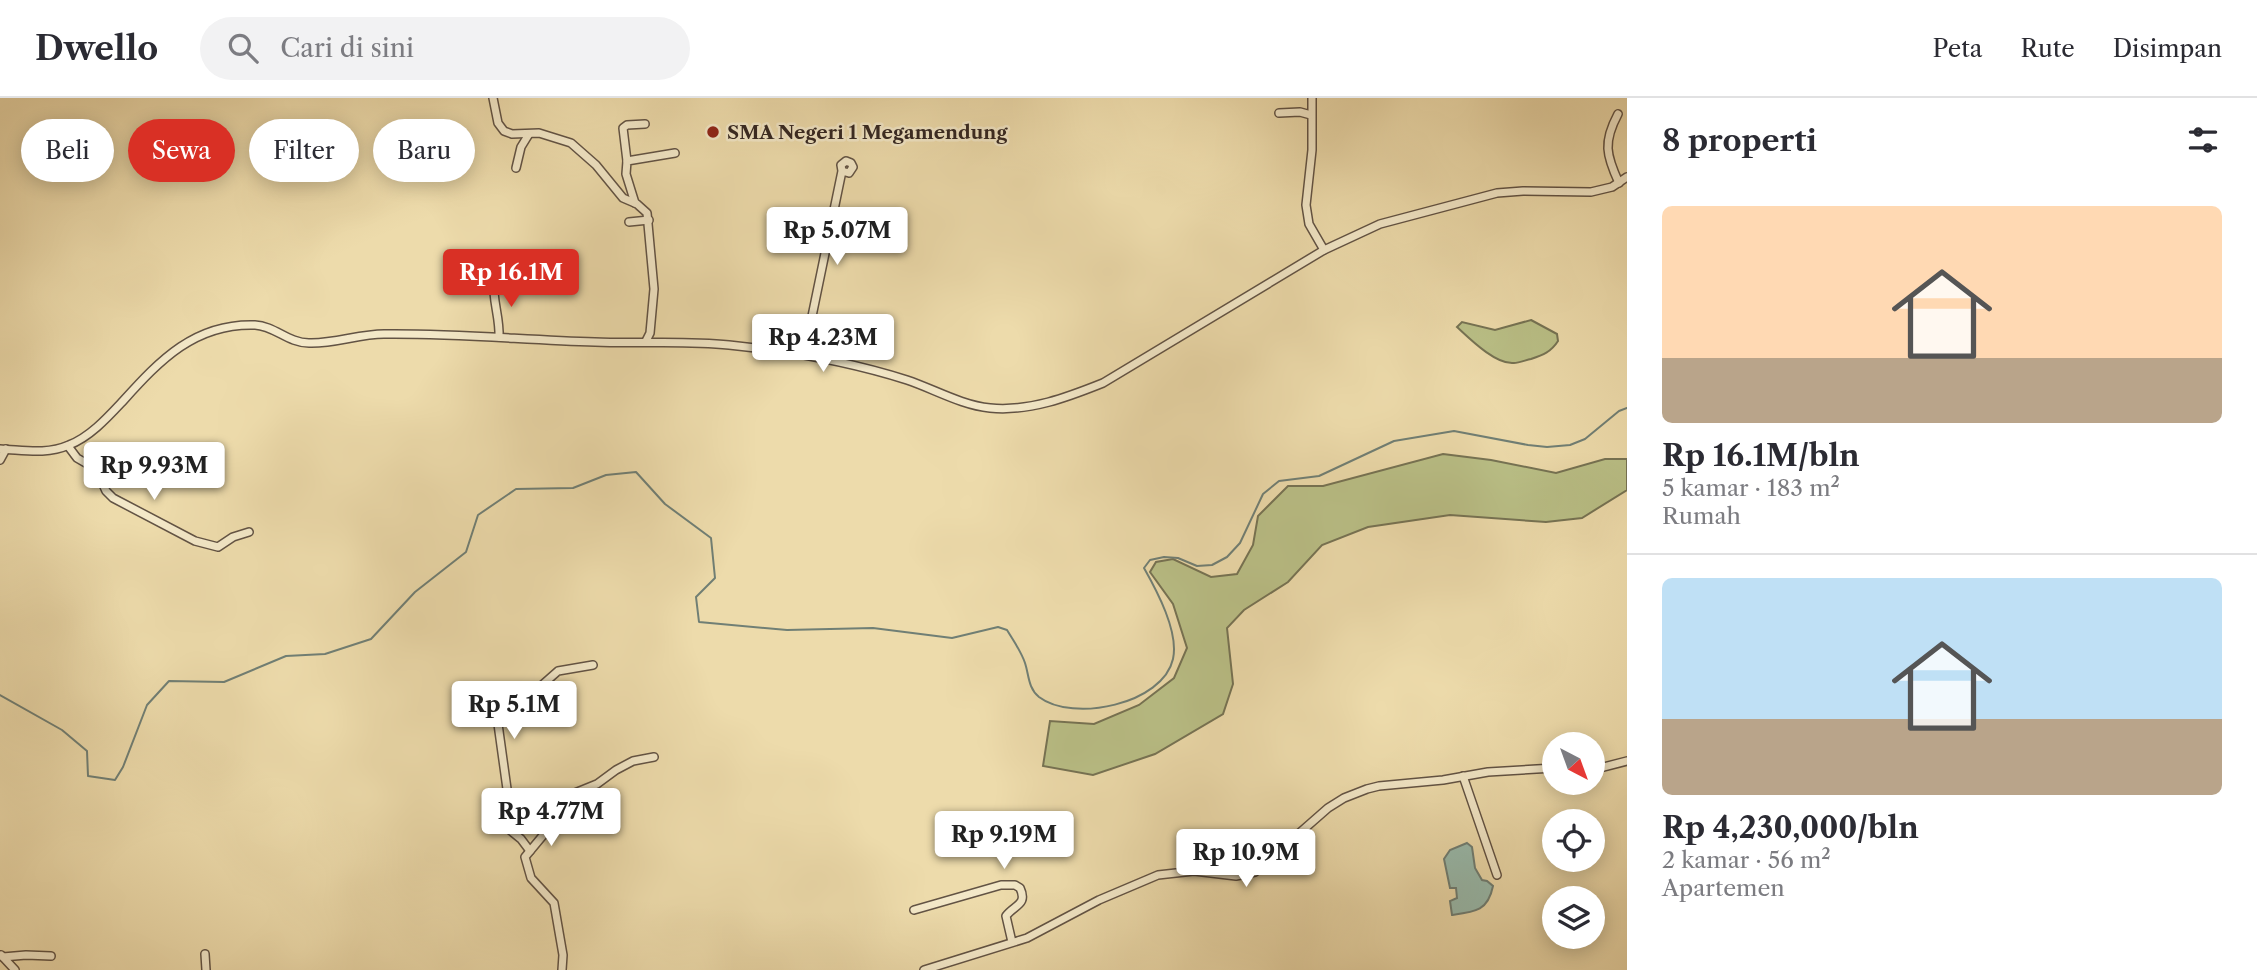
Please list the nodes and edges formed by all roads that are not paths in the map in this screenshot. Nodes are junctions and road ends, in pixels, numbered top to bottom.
1 (493, 98) edge
2 (1312, 98) edge
3 (1279, 113) dead end
4 (1618, 114) dead end
5 (1311, 115) junction
6 (645, 124) dead end
7 (529, 134) junction
8 (675, 153) dead end
9 (627, 161) junction
10 (516, 168) dead end
11 (842, 171) dead end
12 (1627, 177) edge
13 (1619, 183) junction
14 (635, 203) junction
15 (649, 220) junction
16 (629, 222) dead end
17 (1324, 250) junction
18 (494, 280) dead end
19 (499, 337) junction
20 (646, 341) junction
21 (804, 355) junction
22 (68, 446) junction
23 (3, 449) edge
24 (0, 460) edge
25 (249, 532) dead end
26 (593, 665) dead end
27 (654, 757) dead end
28 (1627, 761) edge
29 (1605, 767) edge
30 (1542, 768) edge
31 (1463, 776) junction
32 (530, 851) junction
33 (1497, 875) dead end
34 (914, 910) dead end
35 (1012, 942) junction
36 (205, 954) dead end
37 (1, 956) edge
38 (51, 956) dead end
39 (15, 970) edge
40 (206, 970) edge
41 (562, 970) edge
42 (924, 970) edge

1 - 7 street
2 - 5 street
3 - 5 street
4 - 13 street
5 - 17 street
6 - 9 street
7 - 10 street
7 - 14 street
8 - 9 street
9 - 14 street
11 - 21 street
12 - 13 street
13 - 17 street
14 - 15 street
15 - 16 street
15 - 20 street
17 - 21 street
18 - 19 street
19 - 20 street
19 - 22 street
20 - 21 street
22 - 23 street
22 - 25 street
23 - 24 street
26 - 32 street
27 - 32 street
28 - 29 street
30 - 31 street
31 - 33 street
31 - 35 street
32 - 41 street
34 - 35 street
35 - 42 street
36 - 40 street
37 - 38 street
37 - 39 street

